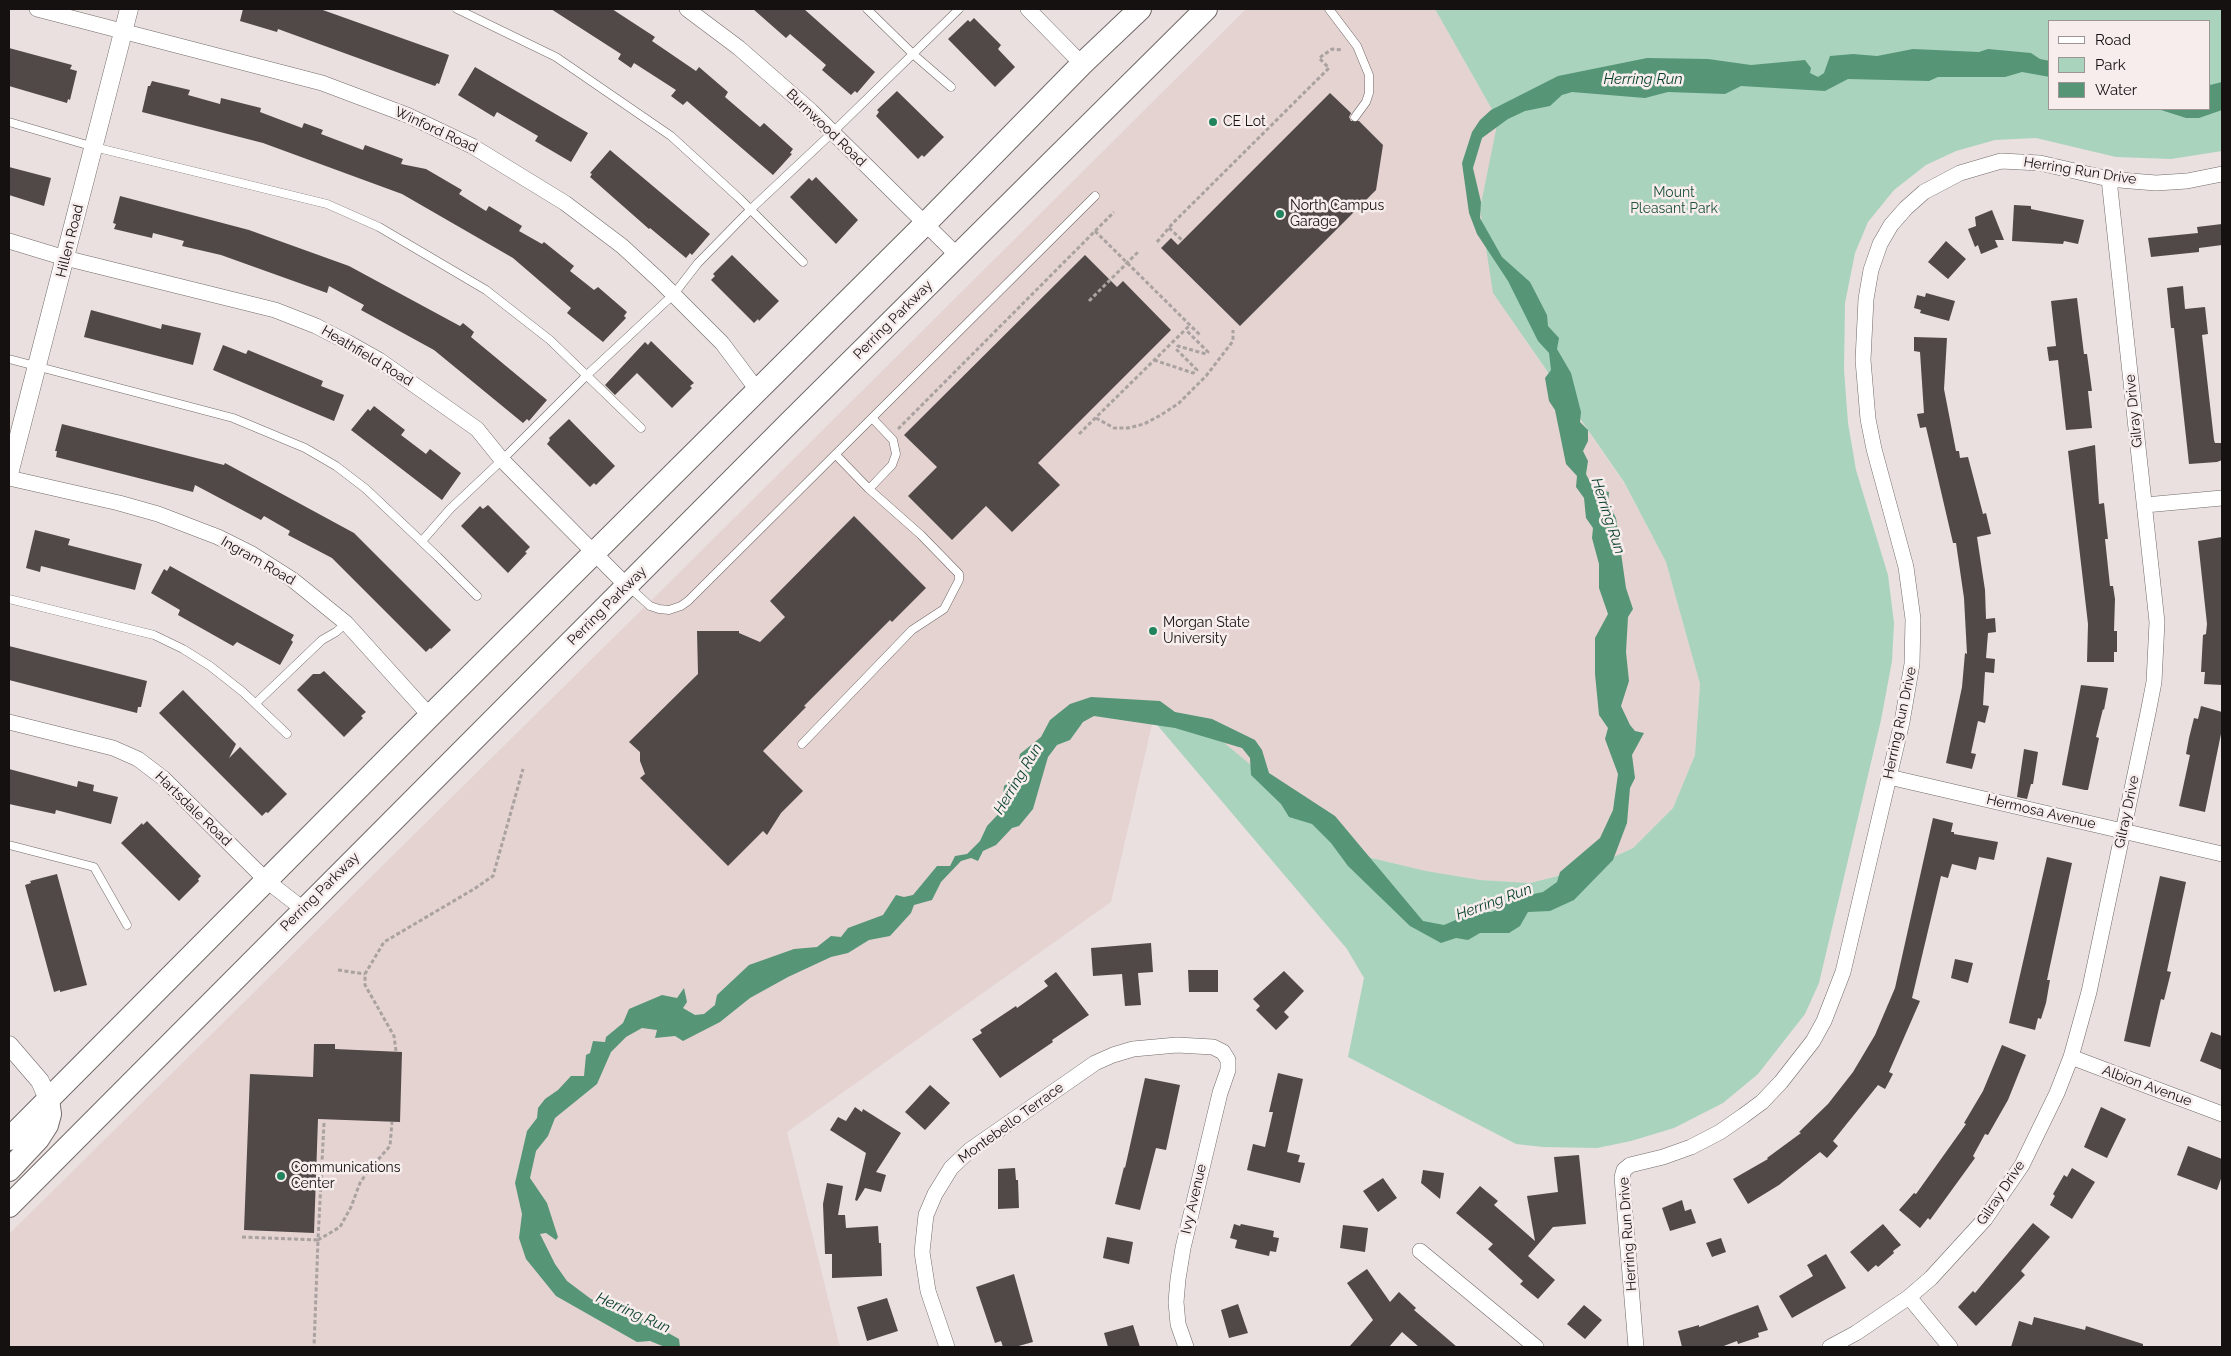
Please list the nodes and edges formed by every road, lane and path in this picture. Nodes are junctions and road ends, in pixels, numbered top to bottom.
1 (37, 9) edge
2 (129, 9) edge
3 (457, 9) edge
4 (686, 9) edge
5 (867, 9) edge
6 (959, 9) edge
7 (1028, 9) edge
8 (1140, 9) edge
9 (1206, 9) edge
10 (1329, 9) edge
11 (124, 32) junction
12 (1345, 52) dead end
13 (914, 55) junction
14 (1082, 64) junction
15 (951, 87) dead end
16 (1355, 117) dead end
17 (9, 122) edge
18 (832, 133) junction
19 (94, 147) junction
20 (2222, 174) edge
21 (2109, 179) junction
22 (1095, 196) dead end
23 (751, 209) junction
24 (1114, 212) dead end
25 (924, 224) junction
26 (1169, 228) junction
27 (1095, 231) junction
28 (1182, 240) dead end
29 (9, 241) edge
30 (1157, 242) dead end
31 (1139, 251) dead end
32 (958, 256) junction
33 (66, 258) junction
34 (803, 262) dead end
35 (1127, 263) junction
36 (674, 294) junction
37 (1089, 301) dead end
38 (1190, 326) junction
39 (1186, 330) junction
40 (1233, 330) dead end
41 (1201, 336) dead end
42 (9, 359) edge
43 (1154, 360) junction
44 (38, 367) junction
45 (586, 375) junction
46 (758, 390) junction
47 (1096, 418) junction
48 (873, 419) junction
49 (641, 428) dead end
50 (896, 430) dead end
51 (1079, 434) dead end
52 (836, 455) junction
53 (502, 460) junction
54 (9, 474) edge
55 (9, 478) edge
56 (869, 489) junction
57 (2222, 498) edge
58 (2145, 505) junction
59 (422, 541) junction
60 (595, 553) junction
61 (627, 586) junction
62 (476, 596) dead end
63 (9, 599) edge
64 (346, 623) junction
65 (256, 702) junction
66 (430, 716) junction
67 (9, 722) edge
68 (287, 734) dead end
69 (802, 744) dead end
70 (523, 769) dead end
71 (1888, 777) junction
72 (2123, 832) junction
73 (9, 845) edge
74 (2222, 854) edge
75 (267, 881) junction
76 (303, 909) junction
77 (127, 925) dead end
78 (338, 970) dead end
79 (365, 974) junction
80 (9, 1045) edge
81 (396, 1051) dead end
82 (1223, 1052) joint
83 (2071, 1058) junction
84 (48, 1099) junction
85 (2222, 1114) edge
86 (392, 1122) dead end
87 (324, 1123) dead end
88 (9, 1139) edge
89 (9, 1170) edge
90 (9, 1206) edge
91 (242, 1237) dead end
92 (318, 1240) junction
93 (1420, 1251) dead end
94 (1908, 1297) junction
95 (314, 1347) edge
96 (947, 1347) edge
97 (1186, 1347) edge
98 (1536, 1347) edge
99 (1636, 1347) edge
100 (1830, 1347) edge
101 (1950, 1347) edge

1 - 11 street, Winford Road
2 - 11 street, Hillen Road
3 - 23 lane
4 - 18 street, Burnwood Road
5 - 13 lane
6 - 13 lane
7 - 14 street
8 - 14 main road
9 - 32 main road, Perring Parkway
10 - 16 lane
11 - 19 street, Hillen Road
11 - 36 street, Winford Road
12 - 26 path
13 - 15 lane
13 - 18 lane
14 - 25 main road
17 - 19 lane
18 - 23 lane
18 - 25 street, Burnwood Road
19 - 33 street, Hillen Road
19 - 45 lane
20 - 21 street, Herring Run Drive
21 - 58 street, Gilray Drive
21 - 71 street, Herring Run Drive
22 - 48 lane
23 - 34 lane
23 - 36 lane
24 - 27 path
25 - 32 street, Burnwood Road
25 - 46 main road
26 - 28 path
26 - 30 path
27 - 35 path
27 - 50 path
29 - 33 street, Heathfield Road
31 - 35 path
32 - 61 main road, Perring Parkway
33 - 44 street, Hillen Road
33 - 53 street, Heathfield Road
35 - 37 path
35 - 38 path
36 - 45 lane
36 - 46 street, Winford Road
38 - 39 path
38 - 41 path
39 - 43 path
39 - 43 path
40 - 47 path
42 - 44 lane
43 - 47 path
44 - 54 street, Hillen Road
44 - 59 lane
45 - 49 lane
45 - 53 lane
46 - 60 main road
47 - 51 path
48 - 52 lane
48 - 56 lane
52 - 56 lane
52 - 61 lane
53 - 59 lane
53 - 60 street, Heathfield Road
55 - 64 street, Ingram Road
56 - 69 lane
57 - 58 street
58 - 72 street, Gilray Drive
59 - 62 lane
60 - 61 street, Heathfield Road
60 - 66 main road
61 - 76 main road, Perring Parkway
63 - 65 lane
64 - 65 lane
64 - 66 street, Ingram Road
65 - 68 lane
66 - 75 main road
67 - 75 street, Hartsdale Road
70 - 79 path
71 - 72 street, Hermosa Avenue
71 - 99 street, Herring Run Drive
72 - 74 street, Hermosa Avenue
72 - 83 street, Gilray Drive
73 - 77 lane
75 - 76 street, Hartsdale Road
75 - 84 main road
76 - 90 main road, Perring Parkway
78 - 79 path
79 - 81 path
80 - 84 street
82 - 96 street, Montebello Terrace
82 - 97 street, Ivy Avenue
83 - 85 street, Albion Avenue
83 - 94 street, Gilray Drive
84 - 88 main road
84 - 89 main road
86 - 92 path
87 - 92 path
91 - 92 path
92 - 95 path
93 - 98 street
94 - 100 street, Gilray Drive
94 - 101 street

